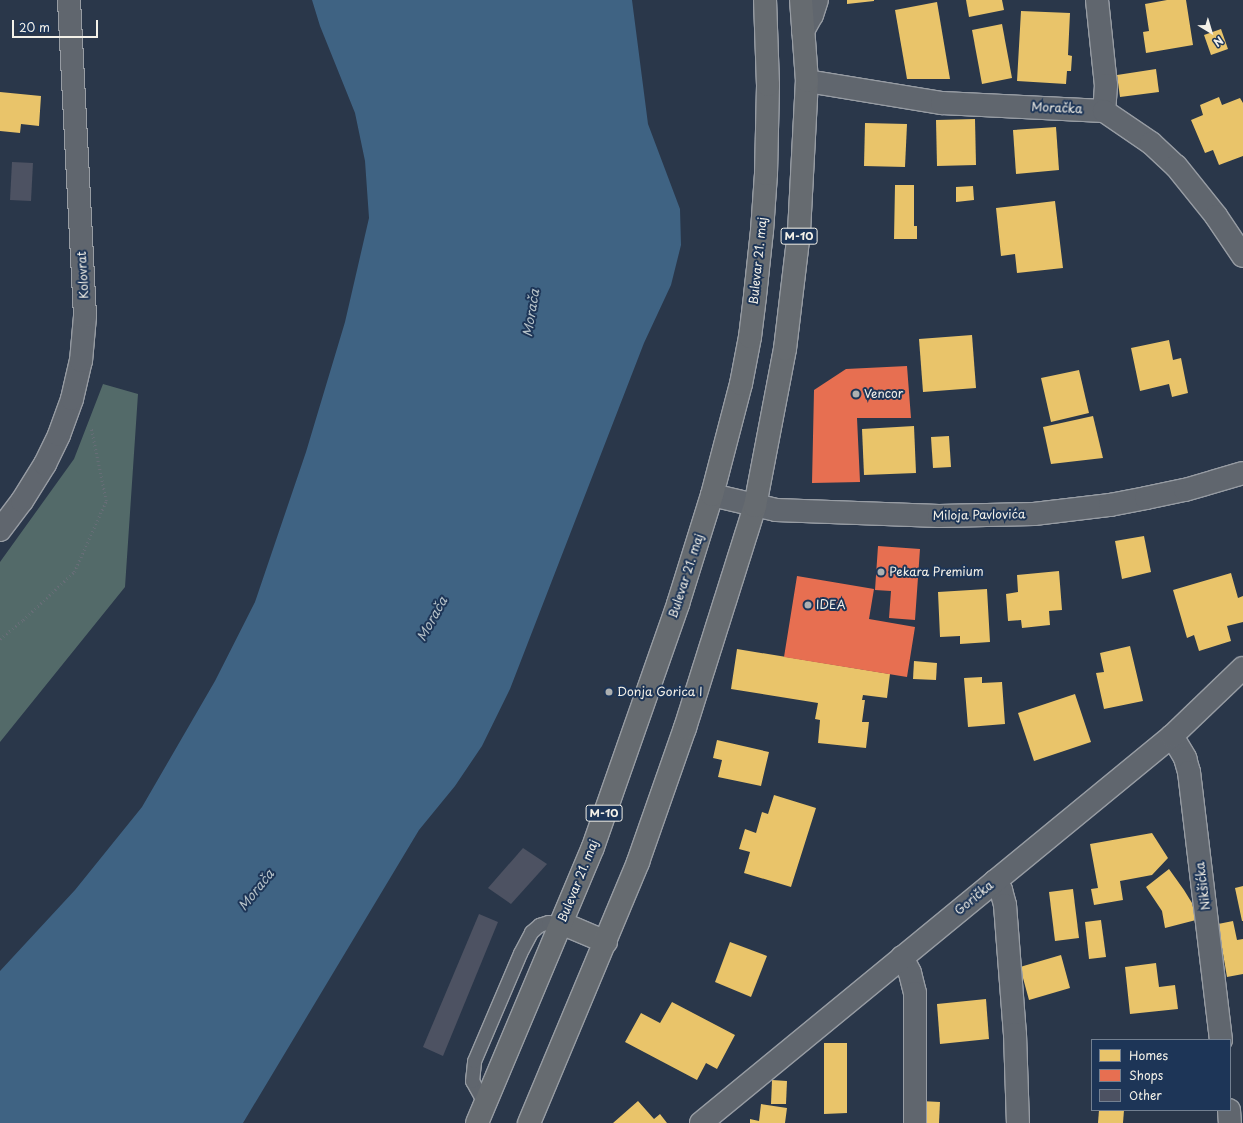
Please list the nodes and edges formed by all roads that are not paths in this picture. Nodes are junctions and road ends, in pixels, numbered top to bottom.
1 (69, 0) edge
2 (764, 0) edge
3 (801, 0) edge
4 (817, 0) edge
5 (1097, 0) edge
6 (802, 31) junction
7 (808, 81) junction
8 (1104, 111) junction
9 (1243, 256) edge
10 (1243, 473) edge
11 (712, 495) junction
12 (755, 506) junction
13 (0, 530) edge
14 (1243, 668) edge
15 (1172, 736) junction
16 (995, 881) junction
17 (561, 923) junction
18 (606, 942) junction
19 (902, 957) junction
20 (1221, 1039) edge
21 (1228, 1111) edge
22 (481, 1113) edge
23 (529, 1123) edge
24 (701, 1123) edge
25 (915, 1123) edge
26 (1018, 1123) edge
27 (1230, 1123) edge

1 - 13 street, Kolovrat
2 - 11 main road, Bulevar 21. maj / M-10
3 - 6 main road, M-10
4 - 6 street
5 - 8 street
6 - 7 main road, M-10
7 - 8 street, Moračka
7 - 12 main road, M-10
8 - 9 street
10 - 12 street, Miloja Pavlovića
11 - 12 street, Miloja Pavlovića
11 - 17 main road, Bulevar 21. maj / M-10
12 - 18 main road, M-10
14 - 15 street, Gorička
15 - 16 street, Gorička
15 - 20 street, Nikšićka
16 - 19 street, Gorička
16 - 26 street
17 - 18 main road
17 - 22 main road, Bulevar 21. maj / M-10
18 - 23 main road, M-10
19 - 24 street, Gorička
19 - 25 street
21 - 27 street

